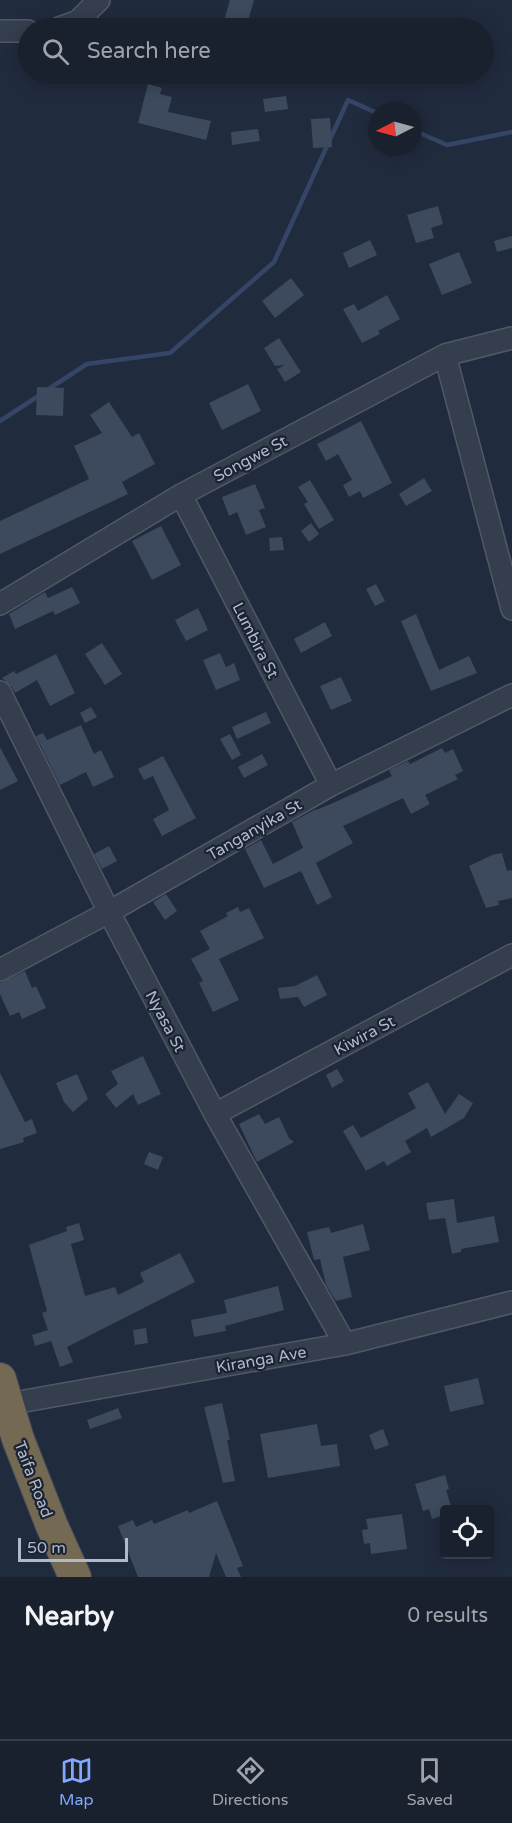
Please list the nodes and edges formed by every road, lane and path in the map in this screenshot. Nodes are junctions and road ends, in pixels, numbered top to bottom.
1 (99, 0) edge
2 (81, 18) edge
3 (0, 31) edge
4 (18, 31) edge
5 (512, 338) edge
6 (445, 355) junction
7 (181, 495) junction
8 (0, 604) edge
9 (512, 609) edge
10 (0, 692) edge
11 (512, 694) edge
12 (331, 785) junction
13 (109, 912) junction
14 (512, 955) edge
15 (0, 970) edge
16 (215, 1114) junction
17 (512, 1302) edge
18 (345, 1344) junction
19 (4, 1392) edge
20 (9, 1442) edge
21 (75, 1577) edge

1 - 2 street
3 - 4 street
5 - 6 street, Songwe St
6 - 7 street, Songwe St
6 - 9 street
7 - 8 street, Songwe St
7 - 12 street, Lumbira St
10 - 13 street, Nyasa St
11 - 12 street, Tanganyika St
12 - 13 street, Tanganyika St
13 - 15 street, Tanganyika St
13 - 16 street, Nyasa St
14 - 16 street, Kiwira St
16 - 18 street, Nyasa St
17 - 18 street, Kiranga Ave
18 - 19 street, Kiranga Ave
19 - 20 highway, Taifa Road
20 - 21 highway, Taifa Road

